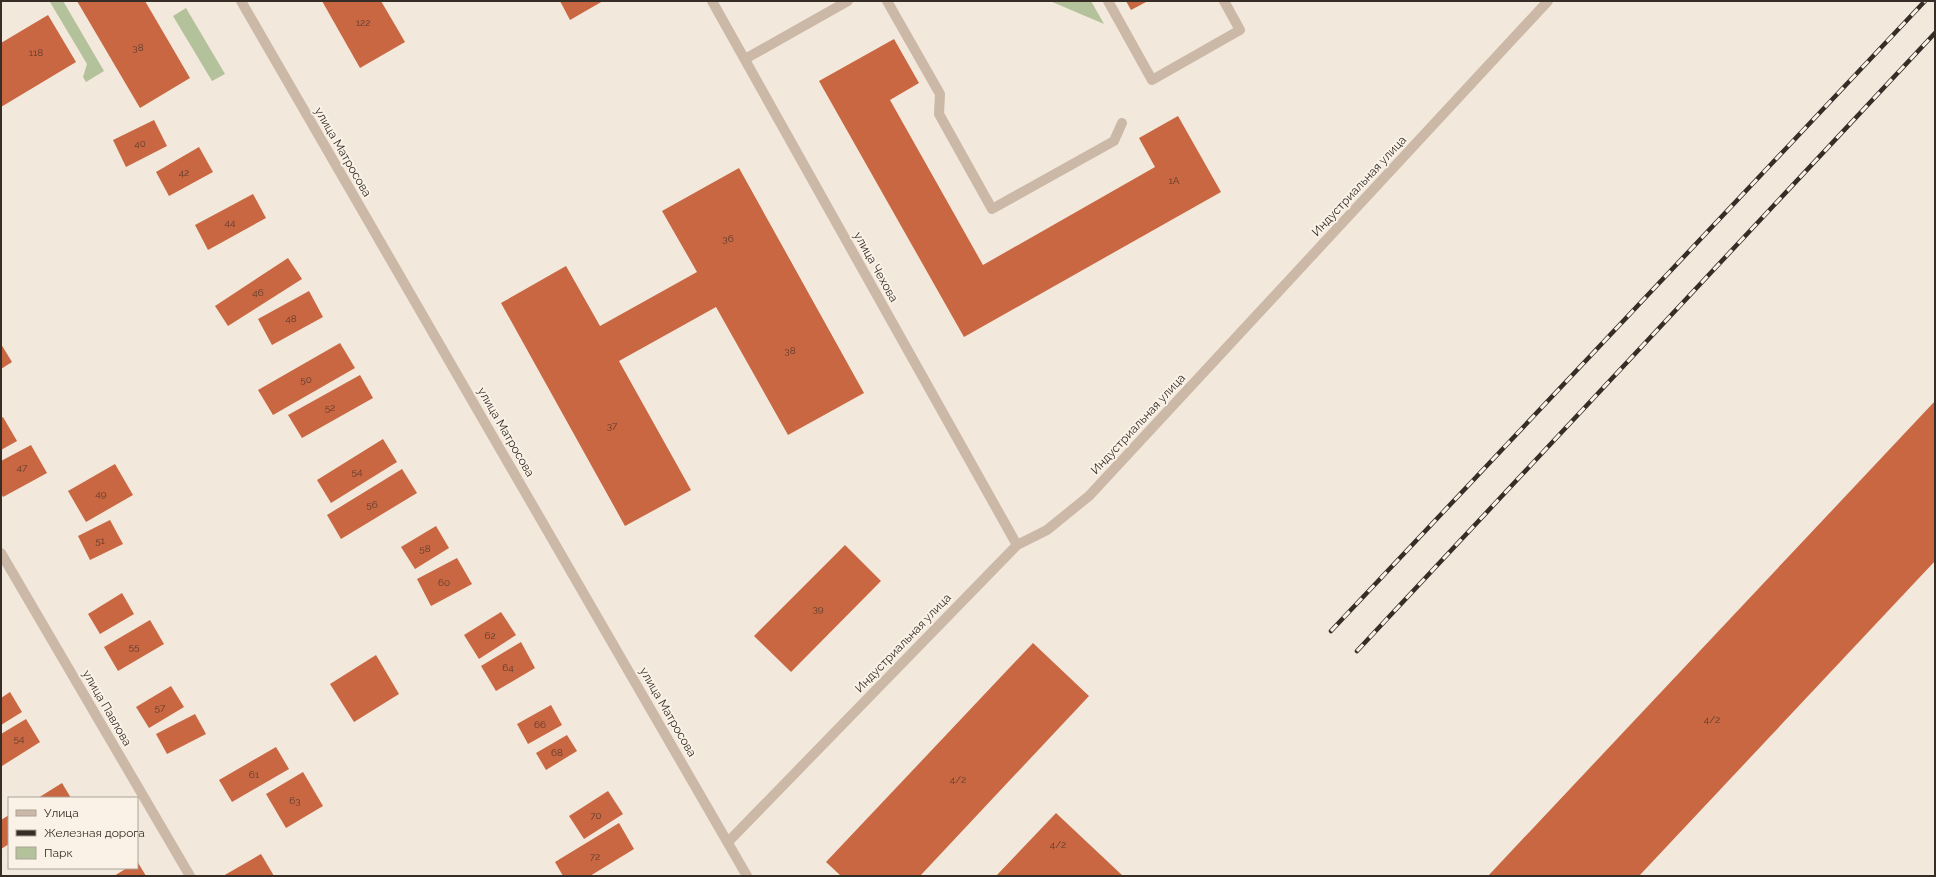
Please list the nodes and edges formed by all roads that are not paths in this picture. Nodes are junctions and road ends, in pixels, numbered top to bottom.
1 (241, 1) edge
2 (712, 1) edge
3 (848, 1) edge
4 (887, 1) edge
5 (1108, 1) edge
6 (1224, 1) edge
7 (1548, 1) edge
8 (745, 59) junction
9 (1122, 123) dead end
10 (1017, 545) junction
11 (1, 552) edge
12 (728, 842) junction
13 (190, 876) edge
14 (748, 876) edge

1 - 12 street, улица Матросова
2 - 8 street, улица Чехова
3 - 8 street
4 - 9 street
5 - 6 street
7 - 10 street, Индустриальная улица
8 - 10 street, улица Чехова
10 - 12 street, Индустриальная улица
11 - 13 street, улица Павлова
12 - 14 street, улица Матросова

